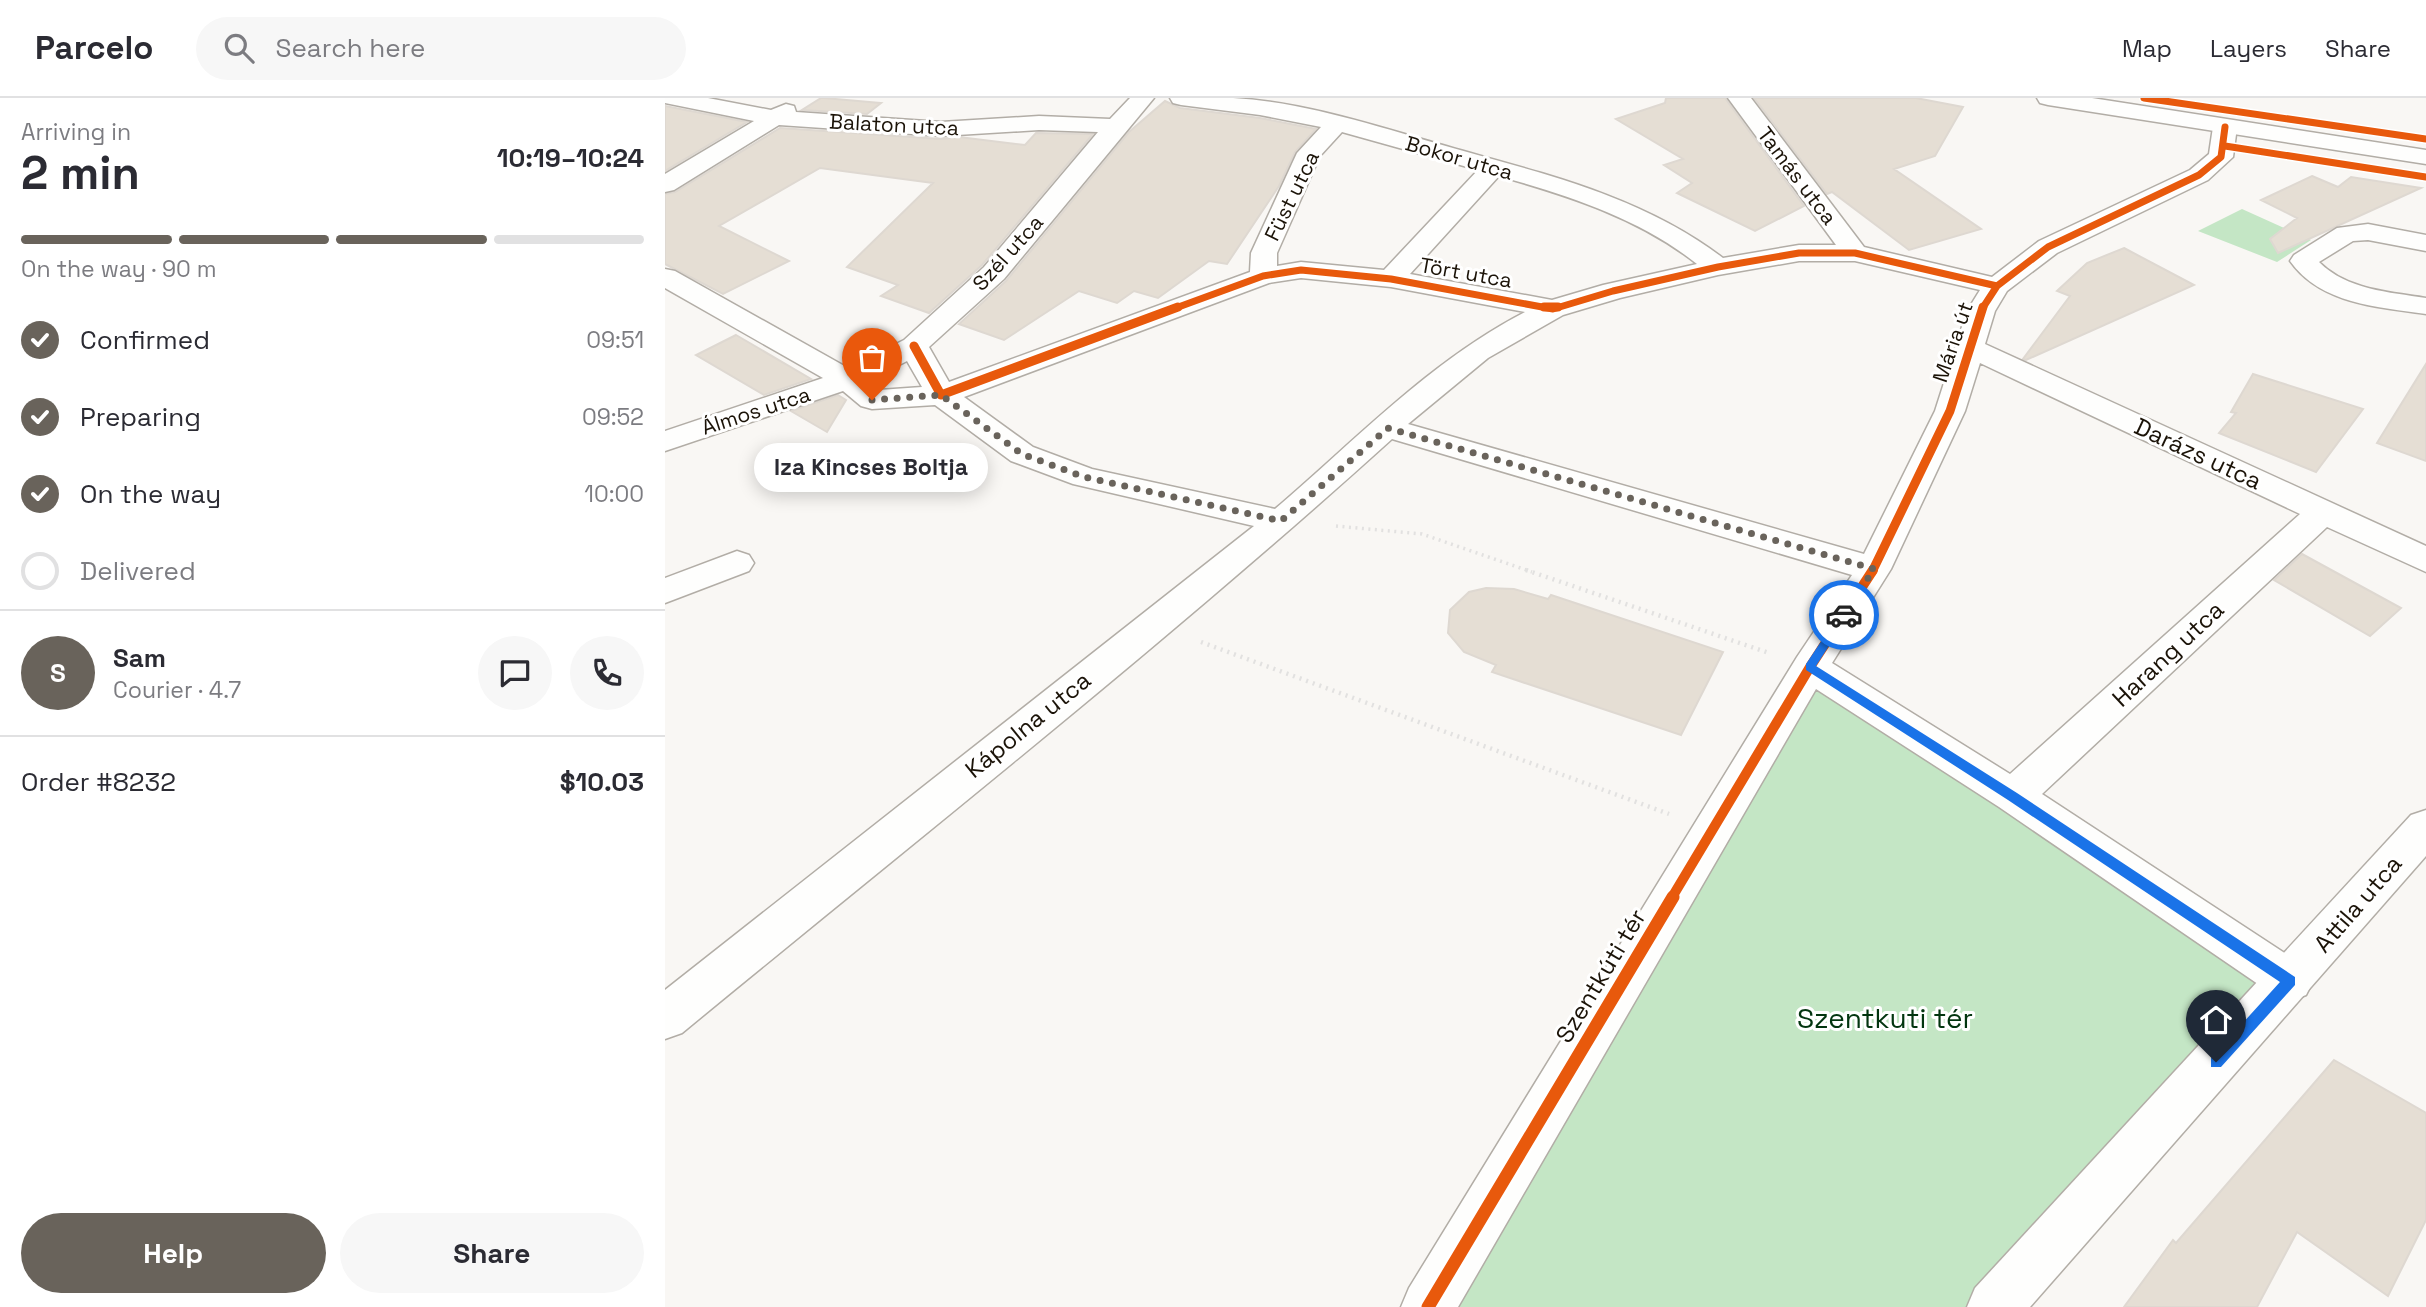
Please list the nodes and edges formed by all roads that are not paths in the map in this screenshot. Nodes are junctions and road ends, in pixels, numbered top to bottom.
1 (673, 98) edge
2 (806, 98) edge
3 (1143, 98) edge
4 (1181, 98) edge
5 (1739, 98) edge
6 (2048, 98) edge
7 (776, 118) junction
8 (1337, 124) junction
9 (1116, 126) junction
10 (2225, 127) junction
11 (2426, 157) edge
12 (1494, 167) junction
13 (665, 185) edge
14 (2426, 243) edge
15 (1855, 253) junction
16 (1718, 267) junction
17 (1263, 276) junction
18 (665, 277) edge
19 (1391, 279) junction
20 (1997, 286) junction
21 (2426, 306) edge
22 (1553, 309) junction
23 (914, 346) junction
24 (1969, 347) junction
25 (848, 380) junction
26 (941, 395) junction
27 (1388, 428) junction
28 (665, 441) edge
29 (2323, 512) junction
30 (1281, 521) junction
31 (2426, 560) edge
32 (737, 563) dead end
33 (1874, 569) junction
34 (665, 591) edge
35 (1810, 667) junction
36 (2013, 796) junction
37 (2426, 827) edge
38 (2290, 981) junction
39 (665, 1018) edge
40 (1428, 1307) edge
41 (1994, 1307) edge

1 - 7 street, Balaton utca
2 - 7 street
3 - 9 street, Szél utca
4 - 8 street, Bokor utca
5 - 15 street, Tamás utca
6 - 10 street
7 - 9 street, Balaton utca
7 - 13 street
8 - 12 street, Bokor utca
8 - 17 street, Füst utca
9 - 23 street, Szél utca
10 - 11 street
10 - 20 street, Mária út
12 - 16 street, Bokor utca
12 - 19 street
14 - 21 street
15 - 16 street, Tört utca
15 - 20 street, Tört utca
16 - 22 street, Tört utca
17 - 19 street, Tört utca
17 - 26 street, Tört utca
18 - 25 street, Tört utca
19 - 22 street, Tört utca
20 - 24 street, Mária út
22 - 27 street, Kápolna utca
23 - 25 street, Szél utca
23 - 26 street
24 - 29 street, Darázs utca
24 - 33 street, Mária út
25 - 26 street, Tört utca
25 - 28 street, Álmos utca
26 - 30 street
27 - 30 street, Kápolna utca
27 - 33 street
29 - 31 street, Darázs utca
29 - 36 street, Harang utca
30 - 39 street, Kápolna utca
32 - 34 street
33 - 35 street, Mária út
35 - 36 street
35 - 40 street, Szentkúti tér
36 - 38 street
37 - 38 street, Attila utca
38 - 41 street

